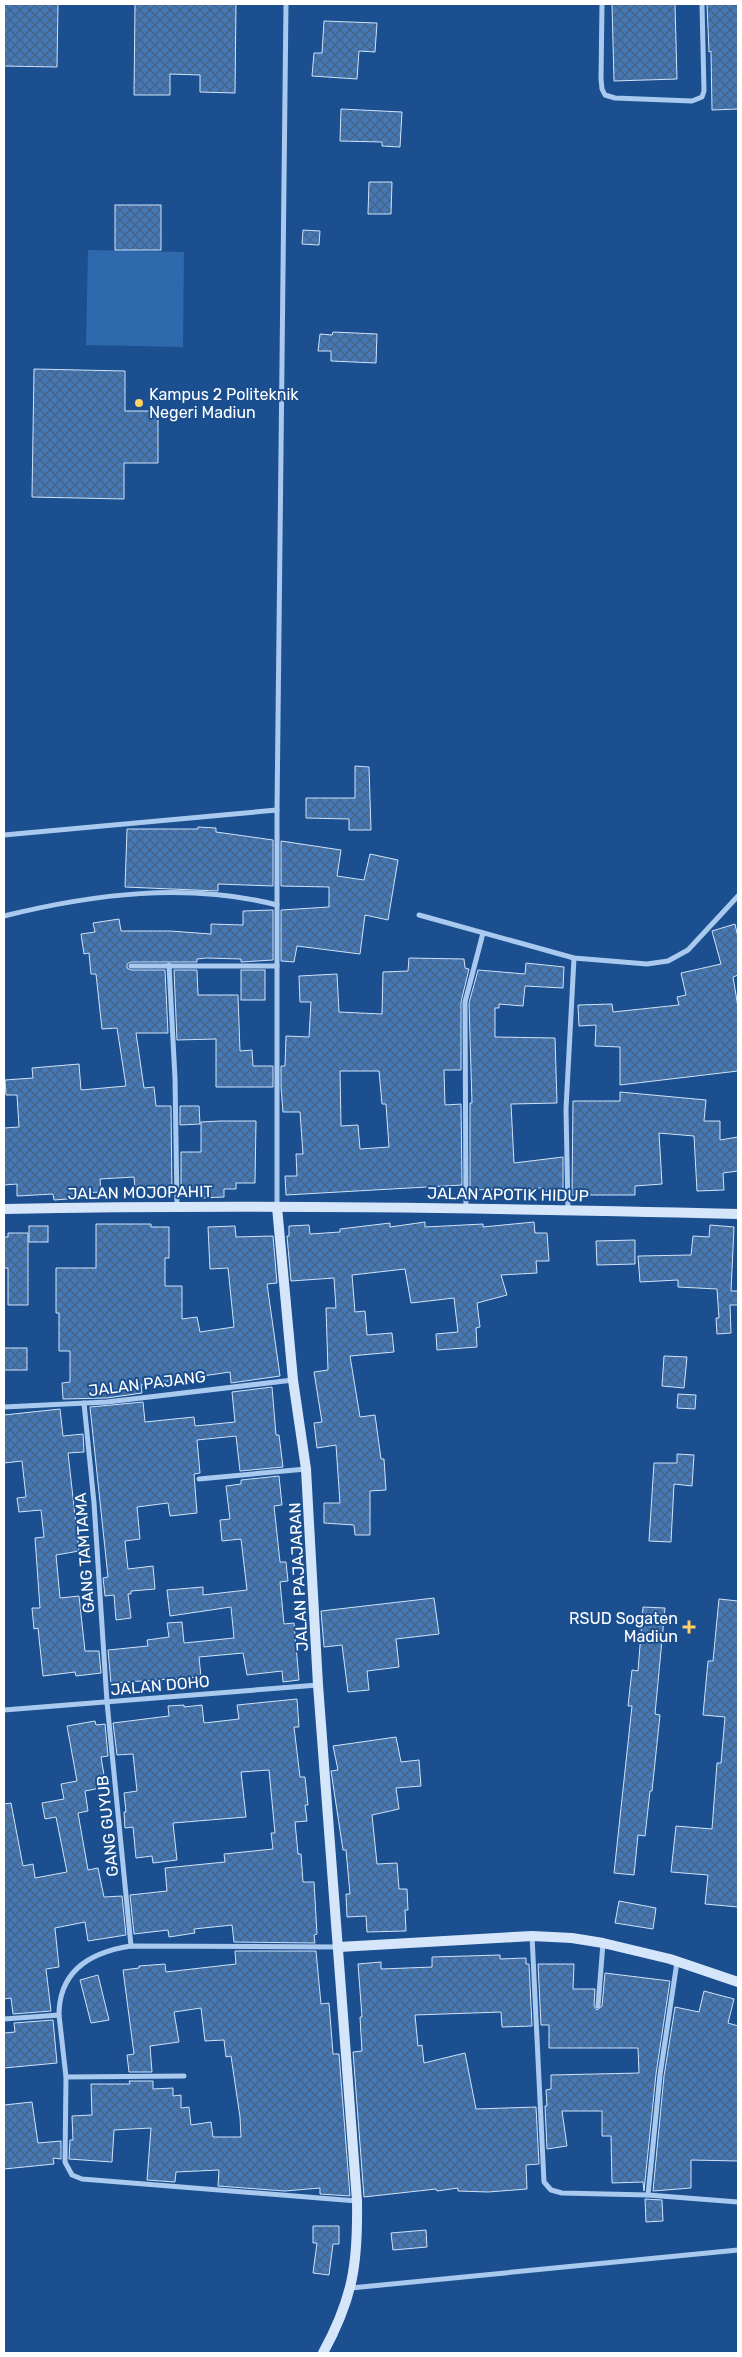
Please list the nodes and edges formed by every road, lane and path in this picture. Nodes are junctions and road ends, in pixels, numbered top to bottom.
1 (286, 4) edge
2 (602, 4) edge
3 (702, 4) edge
4 (277, 810) junction
5 (4, 835) edge
6 (738, 896) edge
7 (277, 905) junction
8 (420, 915) dead end
9 (4, 916) edge
10 (482, 933) junction
11 (574, 958) junction
12 (169, 965) junction
13 (130, 966) dead end
14 (277, 966) junction
15 (177, 1205) junction
16 (277, 1207) junction
17 (466, 1208) junction
18 (4, 1209) edge
19 (568, 1211) junction
20 (738, 1214) edge
21 (293, 1380) junction
22 (84, 1403) junction
23 (4, 1407) edge
24 (306, 1469) junction
25 (199, 1479) dead end
26 (318, 1685) junction
27 (107, 1702) junction
28 (4, 1710) edge
29 (532, 1936) junction
30 (604, 1943) junction
31 (131, 1946) junction
32 (339, 1947) junction
33 (678, 1962) junction
34 (738, 1982) edge
35 (598, 2006) dead end
36 (59, 2015) junction
37 (4, 2019) edge
38 (184, 2076) dead end
39 (66, 2077) junction
40 (648, 2195) junction
41 (357, 2202) junction
42 (738, 2202) edge
43 (738, 2250) edge
44 (351, 2288) junction
45 (323, 2353) edge

1 - 4 street
2 - 3 street
4 - 5 street
4 - 7 street
6 - 11 street
7 - 9 street
7 - 14 street
8 - 10 street
10 - 11 street
10 - 17 street
11 - 19 street
12 - 13 street
12 - 14 street
12 - 15 street
14 - 16 street
15 - 16 street, JALAN MOJOPAHIT
15 - 18 street, JALAN MOJOPAHIT
16 - 17 street, JALAN APOTIK HIDUP
16 - 21 street, JALAN PAJAJARAN
17 - 19 street, JALAN APOTIK HIDUP
19 - 20 street, JALAN APOTIK HIDUP
21 - 22 street, JALAN PAJANG
21 - 24 street, JALAN PAJAJARAN
22 - 23 street, JALAN PAJANG
22 - 27 street, GANG TAMTAMA
24 - 25 street
24 - 26 street, JALAN PAJAJARAN
26 - 27 street, JALAN DOHO
26 - 32 street, JALAN PAJAJARAN
27 - 28 street, JALAN DOHO
27 - 31 street, GANG GUYUB
29 - 30 street
29 - 32 street
29 - 40 street
30 - 33 street
30 - 35 street
31 - 32 street
31 - 36 street
32 - 41 street, JALAN PAJAJARAN
33 - 34 street
33 - 40 street
36 - 37 street
36 - 39 street
38 - 39 street
39 - 41 street
40 - 42 street
41 - 44 street, JALAN PAJAJARAN
43 - 44 street
44 - 45 street, JALAN PAJAJARAN

